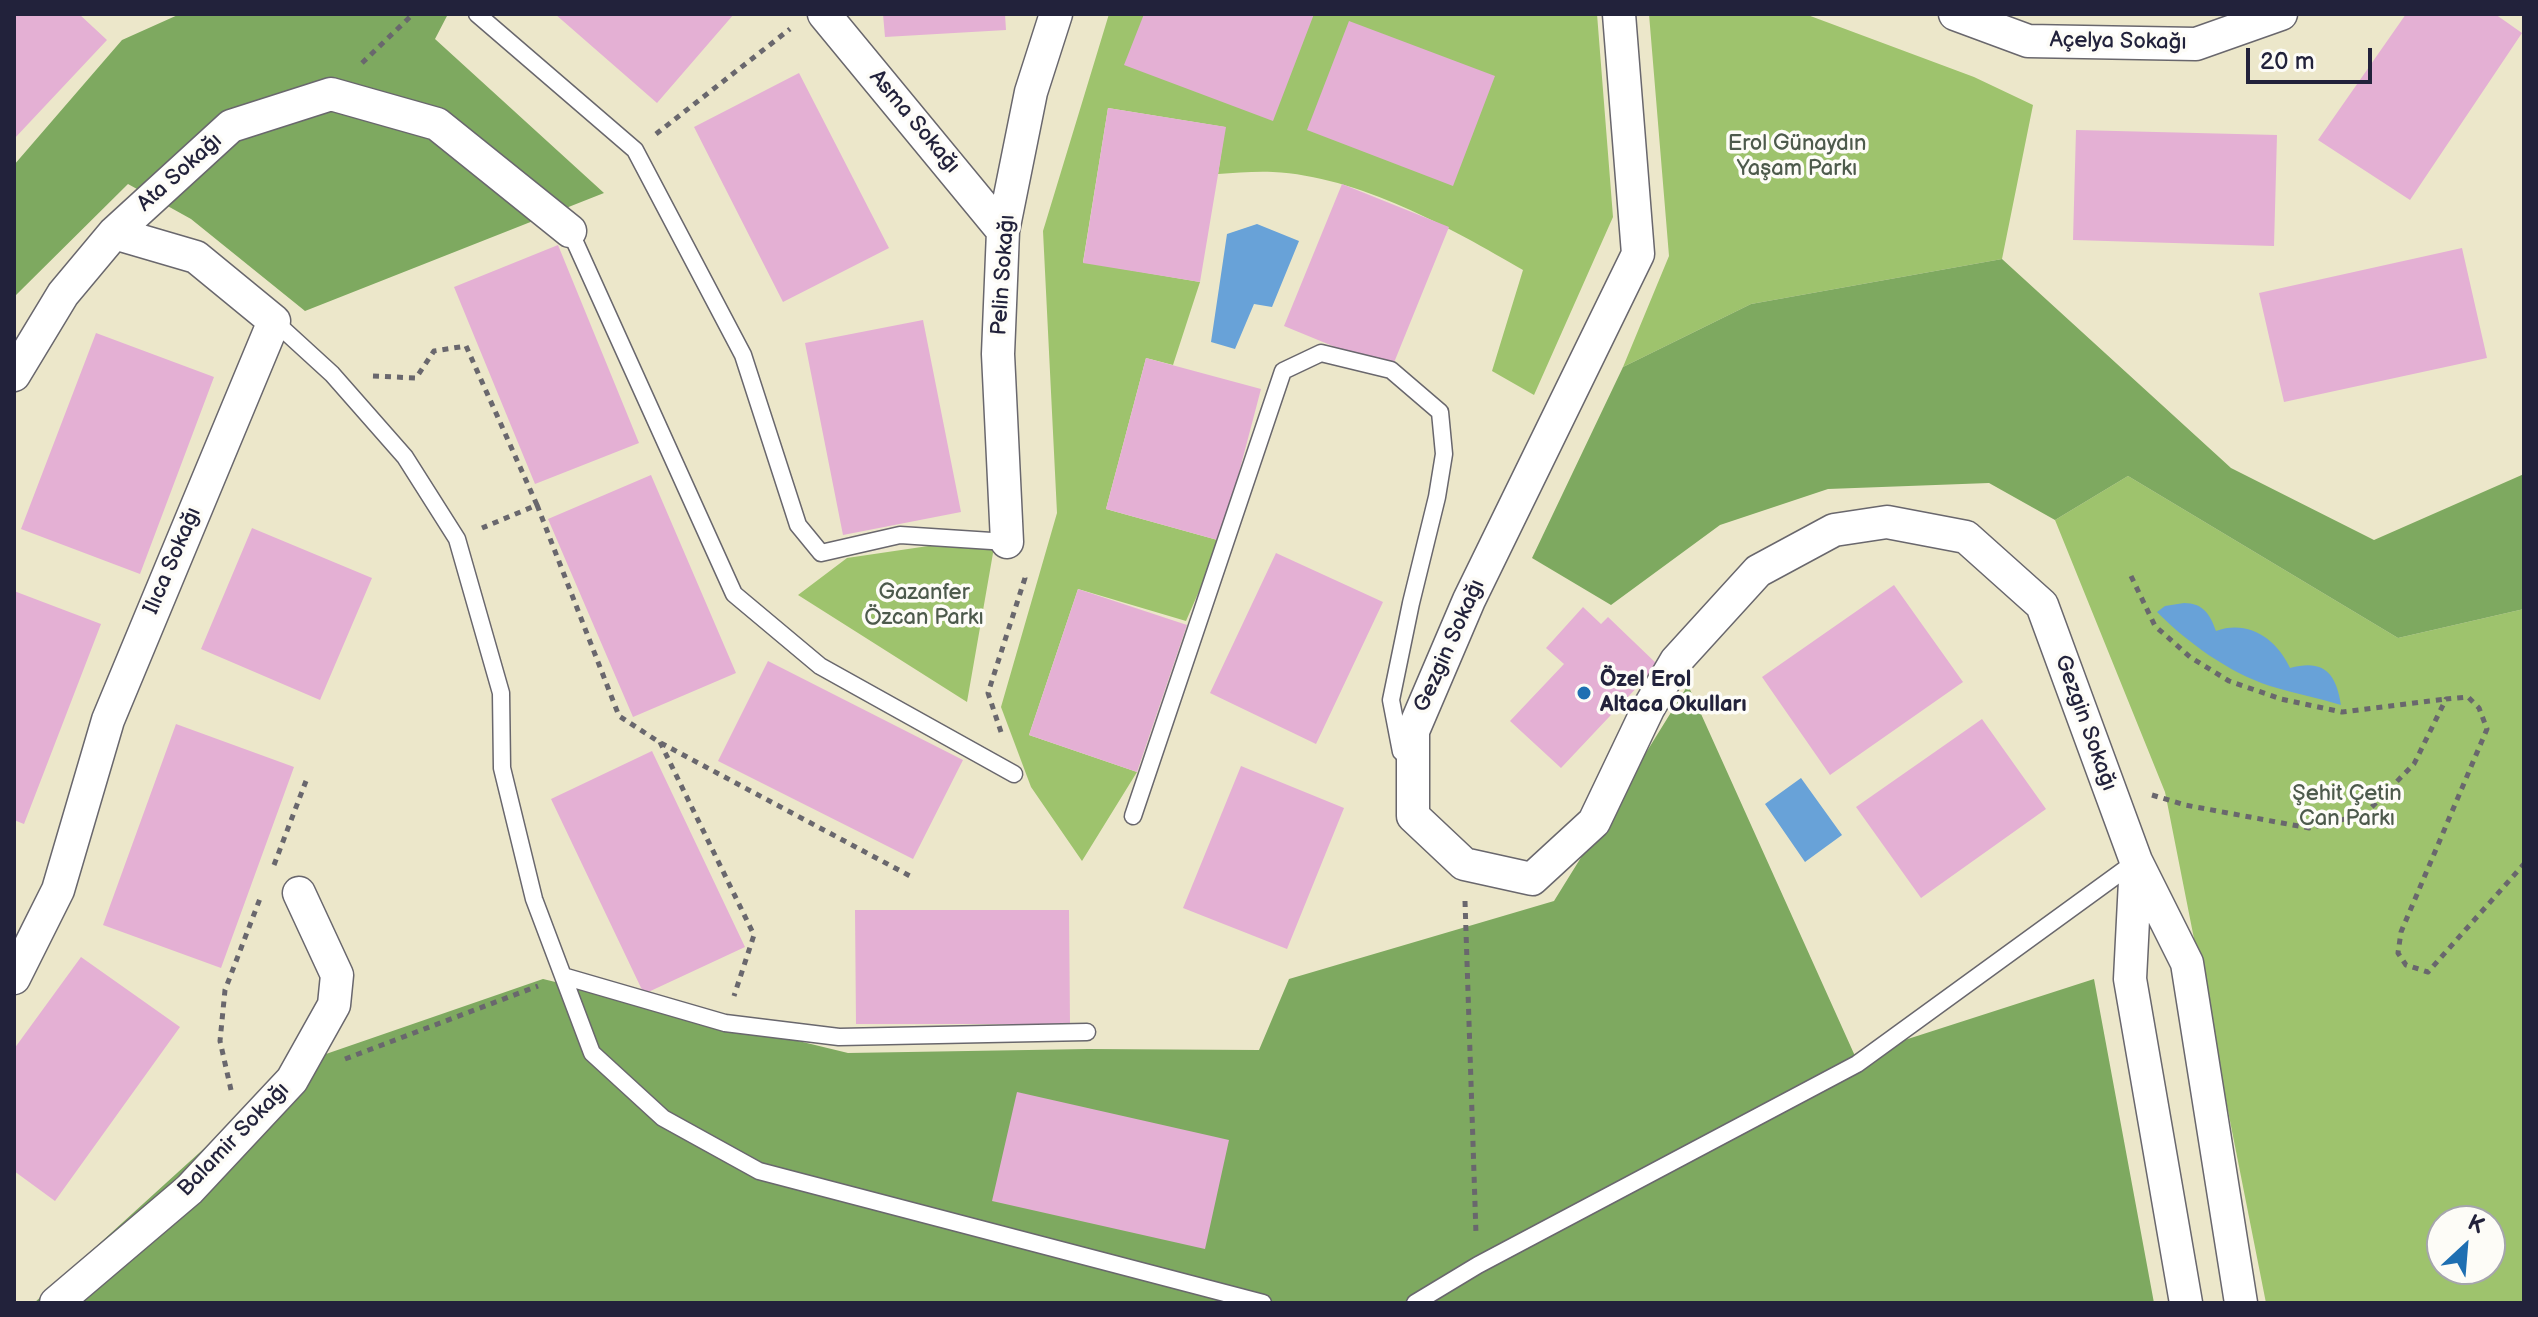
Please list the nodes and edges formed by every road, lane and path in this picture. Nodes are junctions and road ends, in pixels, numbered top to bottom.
1 (413, 14) edge
2 (477, 14) edge
3 (1056, 14) edge
4 (1619, 14) edge
5 (1955, 14) edge
6 (2281, 14) edge
7 (811, 19) edge
8 (331, 94) junction
9 (635, 150) junction
10 (570, 231) joint
11 (1003, 231) junction
12 (114, 233) junction
13 (274, 321) junction
14 (332, 374) junction
15 (14, 375) edge
16 (537, 505) junction
17 (457, 539) junction
18 (1007, 542) junction
19 (2131, 576) dead end
20 (2446, 699) junction
21 (659, 742) junction
22 (1014, 774) joint
23 (2106, 780) junction
24 (306, 781) dead end
25 (1133, 816) dead end
26 (1413, 816) junction
27 (2136, 861) junction
28 (1464, 864) junction
29 (2524, 864) edge
30 (910, 876) dead end
31 (268, 878) dead end
32 (263, 892) dead end
33 (299, 893) dead end
34 (563, 976) junction
35 (14, 978) edge
36 (725, 1023) junction
37 (1087, 1032) dead end
38 (292, 1080) junction
39 (241, 1134) junction
40 (1478, 1265) junction
41 (56, 1303) edge
42 (1263, 1303) edge
43 (1415, 1303) edge
44 (2186, 1303) edge
45 (2241, 1303) edge

1 - 8 path
2 - 9 lane
3 - 11 street, Pelin Sokağı
4 - 26 street, Gezgin Sokağı
5 - 6 street, Açelya Sokağı
7 - 9 path
7 - 11 street, Asma Sokağı
8 - 10 street
8 - 12 street, Ata Sokağı
9 - 18 lane
10 - 22 lane
11 - 18 street, Pelin Sokağı
12 - 13 street
12 - 15 street, Ata Sokağı
13 - 14 lane
13 - 35 street, Ilıca Sokağı
14 - 16 path
14 - 17 lane
16 - 17 path
16 - 21 path
17 - 34 lane
18 - 22 path
19 - 20 path
20 - 23 path
20 - 29 path
21 - 30 path
21 - 36 path
23 - 27 street, Gezgin Sokağı
23 - 28 street, Gezgin Sokağı
24 - 31 path
25 - 26 lane
26 - 28 street
27 - 40 lane
27 - 44 street, Gezgin Sokağı
27 - 45 street, Gezgin Sokağı
28 - 40 path
32 - 39 path
33 - 38 street, Balamir Sokağı
34 - 36 lane
34 - 38 path
34 - 42 lane
36 - 37 lane
38 - 39 street, Balamir Sokağı
39 - 41 street, Balamir Sokağı
40 - 43 lane

